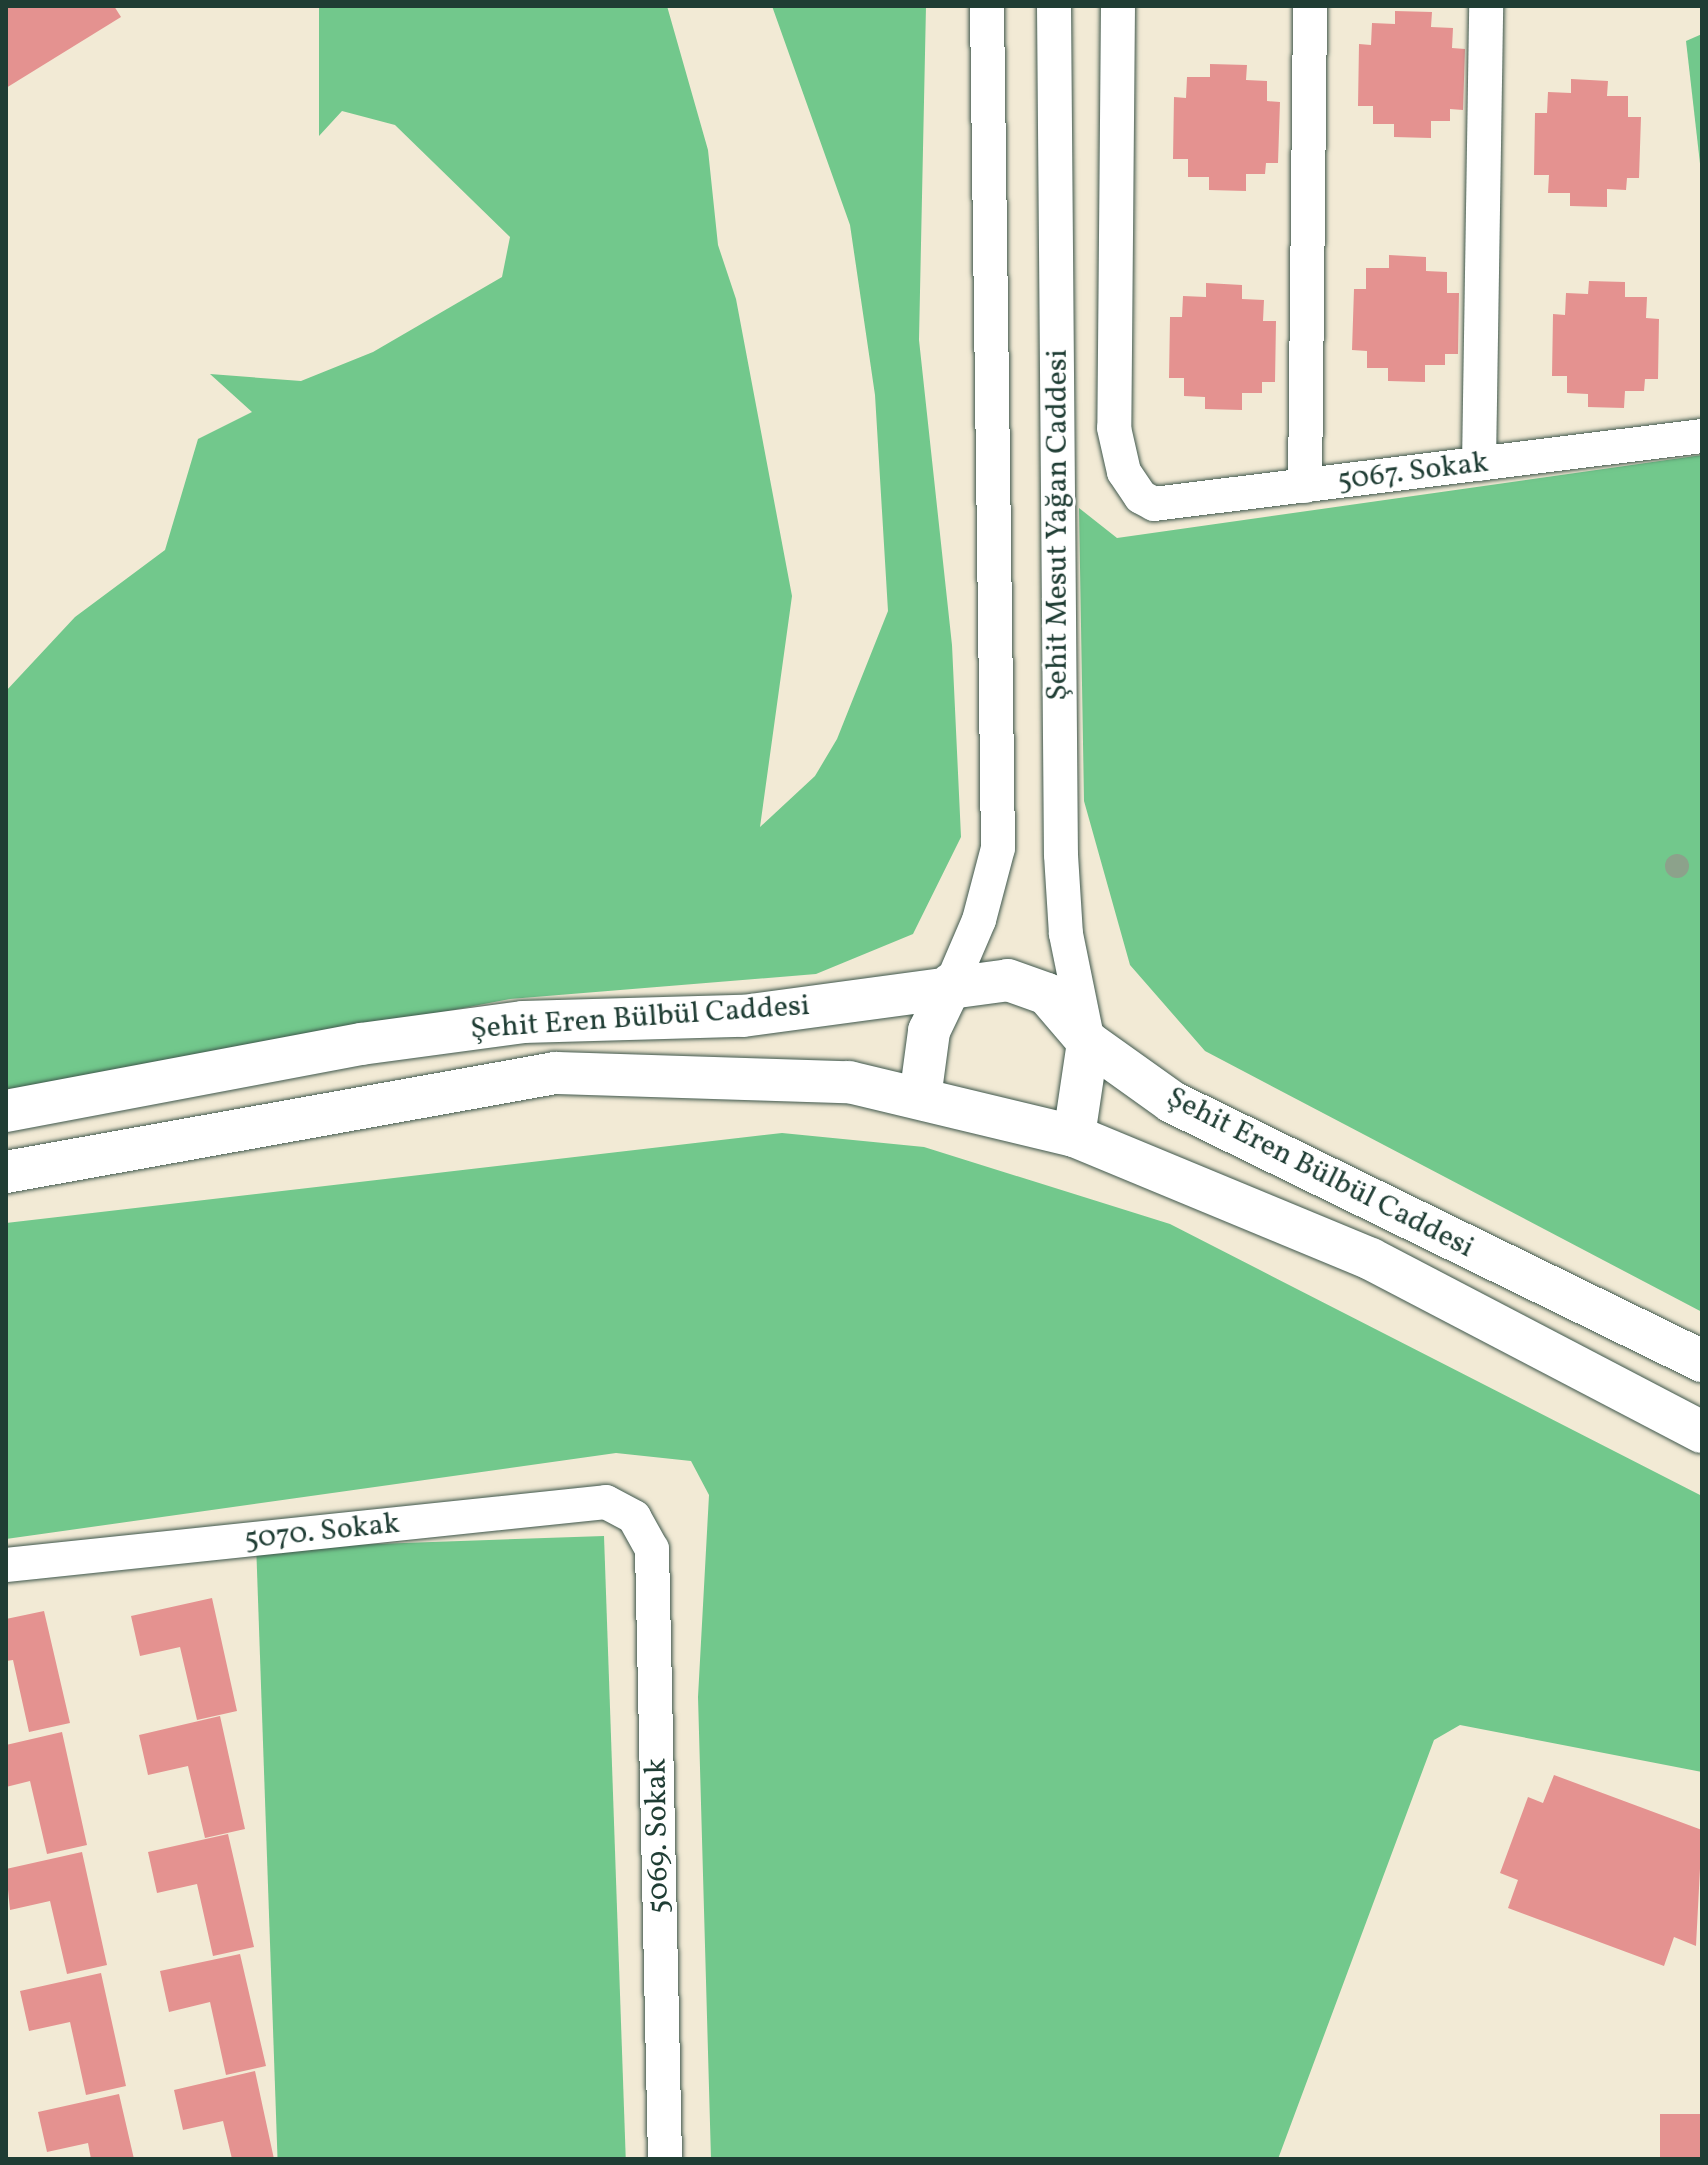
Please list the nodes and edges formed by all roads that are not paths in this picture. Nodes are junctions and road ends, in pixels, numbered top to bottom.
1 (987, 6) edge
2 (1054, 6) edge
3 (1118, 6) edge
4 (1310, 6) edge
5 (1486, 6) edge
6 (1702, 436) edge
7 (1479, 464) junction
8 (1305, 486) junction
9 (952, 983) junction
10 (1088, 1042) junction
11 (920, 1098) junction
12 (6, 1111) edge
13 (1074, 1136) junction
14 (6, 1172) edge
15 (1702, 1361) edge
16 (1702, 1432) edge
17 (634, 1517) joint
18 (6, 1565) edge
19 (665, 2159) edge

1 - 9 street, Şehit Mesut Yağan Caddesi
2 - 10 street, Şehit Mesut Yağan Caddesi
3 - 8 street, 5067. Sokak
4 - 8 street
5 - 7 street
6 - 7 street, 5067. Sokak
7 - 8 street, 5067. Sokak
9 - 10 street, Şehit Eren Bülbül Caddesi
9 - 11 street
9 - 12 street, Şehit Eren Bülbül Caddesi
10 - 13 street
10 - 15 street, Şehit Eren Bülbül Caddesi
11 - 13 street, Şehit Eren Bülbül Caddesi
11 - 14 street, Şehit Eren Bülbül Caddesi
13 - 16 street, Şehit Eren Bülbül Caddesi
17 - 18 street, 5070. Sokak
17 - 19 street, 5069. Sokak

